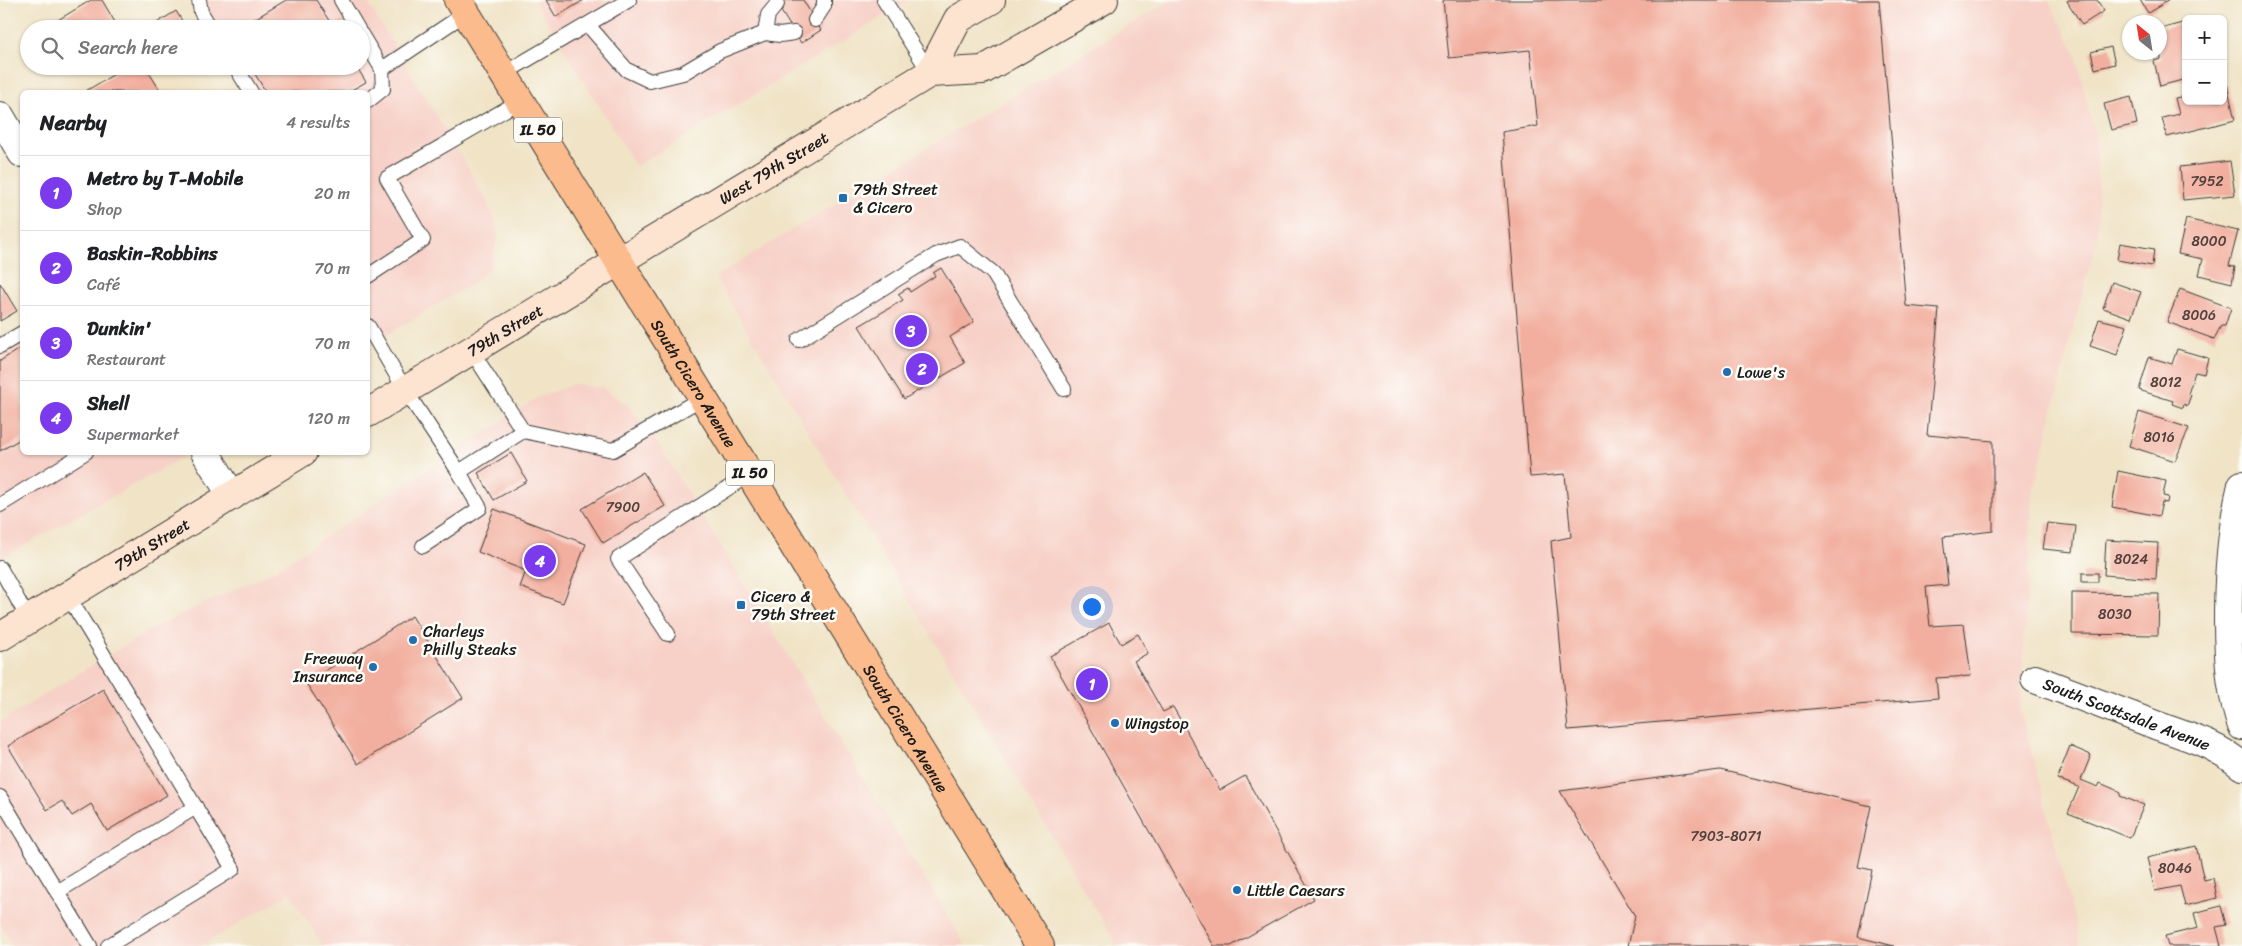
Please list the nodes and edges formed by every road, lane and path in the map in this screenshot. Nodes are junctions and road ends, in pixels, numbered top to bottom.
1 (200, 0) edge
2 (342, 0) edge
3 (629, 0) edge
4 (824, 0) edge
5 (884, 0) edge
6 (1104, 0) edge
7 (986, 1) edge
8 (777, 4) dead end
9 (462, 7) edge
10 (206, 20) edge
11 (353, 20) edge
12 (815, 20) dead end
13 (588, 25) junction
14 (765, 33) junction
15 (794, 33) dead end
16 (370, 49) edge
17 (382, 70) junction
18 (930, 73) junction
19 (503, 74) junction
20 (241, 75) edge
21 (250, 90) edge
22 (370, 99) edge
23 (520, 101) junction
24 (0, 116) edge
25 (20, 150) edge
26 (617, 261) junction
27 (370, 275) edge
28 (370, 329) edge
29 (20, 334) edge
30 (799, 340) dead end
31 (0, 346) edge
32 (471, 350) junction
33 (1064, 389) dead end
34 (405, 390) junction
35 (702, 398) junction
36 (370, 412) edge
37 (523, 431) junction
38 (81, 455) edge
39 (207, 455) edge
40 (298, 455) edge
41 (459, 472) junction
42 (750, 474) junction
43 (2242, 485) edge
44 (232, 496) junction
45 (0, 505) edge
46 (423, 546) dead end
47 (0, 568) edge
48 (68, 596) junction
49 (29, 620) junction
50 (668, 634) dead end
51 (0, 638) edge
52 (2035, 679) dead end
53 (2242, 726) edge
54 (2242, 766) edge
55 (0, 797) edge
56 (196, 807) junction
57 (57, 892) junction
58 (90, 946) edge
59 (108, 946) edge
60 (1040, 946) edge

1 - 10 lane
2 - 11 lane
3 - 13 lane
4 - 12 lane
5 - 18 lane
6 - 18 main road, West 79th Street
7 - 18 main road
8 - 14 lane
9 - 17 lane
9 - 19 main road, South Cicero Avenue / IL 50
13 - 14 lane
13 - 19 lane
14 - 15 lane
16 - 17 lane
17 - 22 lane
18 - 26 main road, West 79th Street
19 - 23 main road, South Cicero Avenue / IL 50
20 - 21 lane
23 - 26 main road, South Cicero Avenue / IL 50
23 - 27 lane
24 - 25 street
26 - 32 main road, 79th Street
26 - 35 main road, South Cicero Avenue / IL 50
28 - 34 lane
29 - 31 lane
30 - 33 lane
32 - 34 main road, 79th Street
32 - 37 lane
34 - 36 main road, 79th Street
34 - 41 lane
35 - 37 lane
35 - 42 main road, South Cicero Avenue / IL 50
37 - 41 lane
38 - 45 lane
39 - 44 street
40 - 44 main road, 79th Street
41 - 46 lane
42 - 50 lane
42 - 60 main road, South Cicero Avenue / IL 50
43 - 53 street
44 - 48 main road, 79th Street
47 - 49 lane
48 - 49 main road, 79th Street
48 - 56 lane
49 - 51 main road, 79th Street
52 - 54 street, South Scottsdale Avenue
55 - 57 lane
56 - 57 lane
56 - 59 lane
57 - 58 lane

